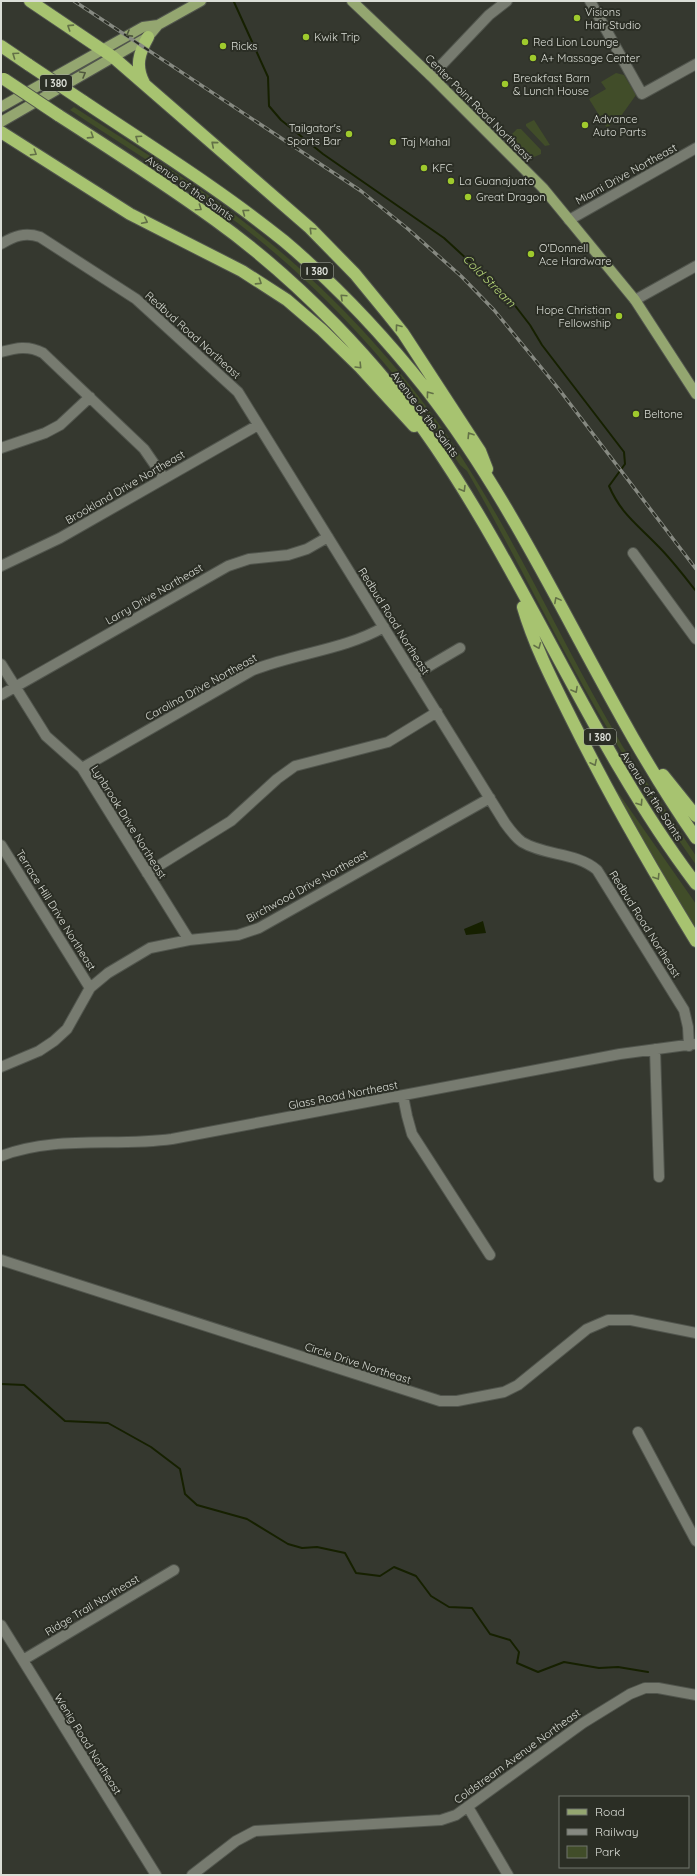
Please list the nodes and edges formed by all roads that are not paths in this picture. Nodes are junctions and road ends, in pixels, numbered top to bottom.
1 (30, 1) edge
2 (201, 1) edge
3 (352, 1) edge
4 (507, 1) edge
5 (590, 1) edge
6 (158, 25) junction
7 (148, 37) junction
8 (1, 46) edge
9 (102, 49) junction
10 (113, 57) junction
11 (696, 64) edge
12 (431, 76) junction
13 (2, 79) edge
14 (147, 88) junction
15 (1, 107) edge
16 (1, 122) edge
17 (1, 132) edge
18 (696, 148) edge
19 (569, 220) junction
20 (1, 244) edge
21 (696, 266) edge
22 (635, 300) junction
23 (1, 352) edge
24 (694, 387) edge
25 (90, 396) junction
26 (258, 425) junction
27 (434, 444) junction
28 (1, 448) edge
29 (164, 478) junction
30 (498, 496) junction
31 (328, 537) junction
32 (633, 553) dead end
33 (1, 566) edge
34 (516, 582) junction
35 (384, 627) junction
36 (696, 639) edge
37 (460, 648) dead end
38 (1, 664) edge
39 (414, 675) junction
40 (15, 687) junction
41 (1, 695) edge
42 (437, 712) junction
43 (630, 732) junction
44 (82, 768) junction
45 (490, 798) junction
46 (696, 816) edge
47 (696, 838) edge
48 (1, 845) edge
49 (147, 873) junction
50 (696, 884) edge
51 (189, 940) junction
52 (696, 941) edge
53 (90, 988) junction
54 (694, 1046) edge
55 (655, 1049) junction
56 (1, 1067) edge
57 (403, 1096) junction
58 (1, 1156) edge
59 (659, 1177) dead end
60 (490, 1255) dead end
61 (1, 1260) edge
62 (696, 1333) edge
63 (638, 1432) dead end
64 (696, 1542) edge
65 (174, 1570) dead end
66 (1, 1625) edge
67 (23, 1660) junction
68 (696, 1695) edge
69 (468, 1807) junction
70 (156, 1875) edge
71 (192, 1875) edge
72 (508, 1875) edge

9 -> 1 highway
2 - 6 main road
3 - 12 main road, Center Point Road Northeast
4 - 12 street
5 - 11 street
6 - 7 main road
6 -> 9 main road
7 - 10 main road
7 - 14 highway
30 -> 8 highway, Avenue of the Saints / I 380, bridge
9 - 10 highway
9 - 15 main road
10 - 14 highway
16 -> 10 main road
12 - 19 main road, Center Point Road Northeast
13 -> 27 highway, Avenue of the Saints / I 380, bridge
30 -> 14 highway
17 -> 27 highway
18 - 19 street, Miami Drive Northeast
19 - 22 main road, Center Point Road Northeast
20 - 26 street, Redbud Road Northeast
21 - 22 street
22 - 24 main road, Center Point Road Northeast
23 - 25 street
25 - 28 street
25 - 29 street
26 - 29 street, Brookland Drive Northeast
26 - 31 street, Redbud Road Northeast
27 -> 34 highway, Avenue of the Saints / I 380
29 - 33 street, Brookland Drive Northeast
43 -> 30 highway, Avenue of the Saints / I 380
31 - 35 street, Redbud Road Northeast
31 - 40 street, Larry Drive Northeast
32 - 36 street
34 -> 50 highway, Avenue of the Saints / I 380
34 -> 52 highway
35 - 39 street, Redbud Road Northeast
35 - 44 street, Carolina Drive Northeast
37 - 39 street
38 - 40 street, Lynbrook Drive Northeast
39 - 42 street, Redbud Road Northeast
40 - 41 street, Larry Drive Northeast
40 - 44 street, Lynbrook Drive Northeast
42 - 45 street, Redbud Road Northeast
42 - 49 street
43 - 46 highway
43 - 47 highway, Avenue of the Saints / I 380
44 - 49 street, Lynbrook Drive Northeast
45 - 51 street, Birchwood Drive Northeast
45 - 54 street, Redbud Road Northeast
48 - 53 street, Terrace Hill Drive Northeast
49 - 51 street, Lynbrook Drive Northeast
51 - 53 street, Birchwood Drive Northeast
53 - 56 street, Birchwood Drive Northeast
54 - 55 street, Glass Road Northeast
55 - 57 street, Glass Road Northeast
55 - 59 street
57 - 58 street, Glass Road Northeast
57 - 60 street
61 - 62 street, Circle Drive Northeast
63 - 64 street
65 - 67 street, Ridge Trail Northeast
66 - 67 street, Wenig Road Northeast
67 - 70 street, Wenig Road Northeast
68 - 69 street, Coldstream Avenue Northeast
69 - 71 street, Coldstream Avenue Northeast
69 - 72 street

